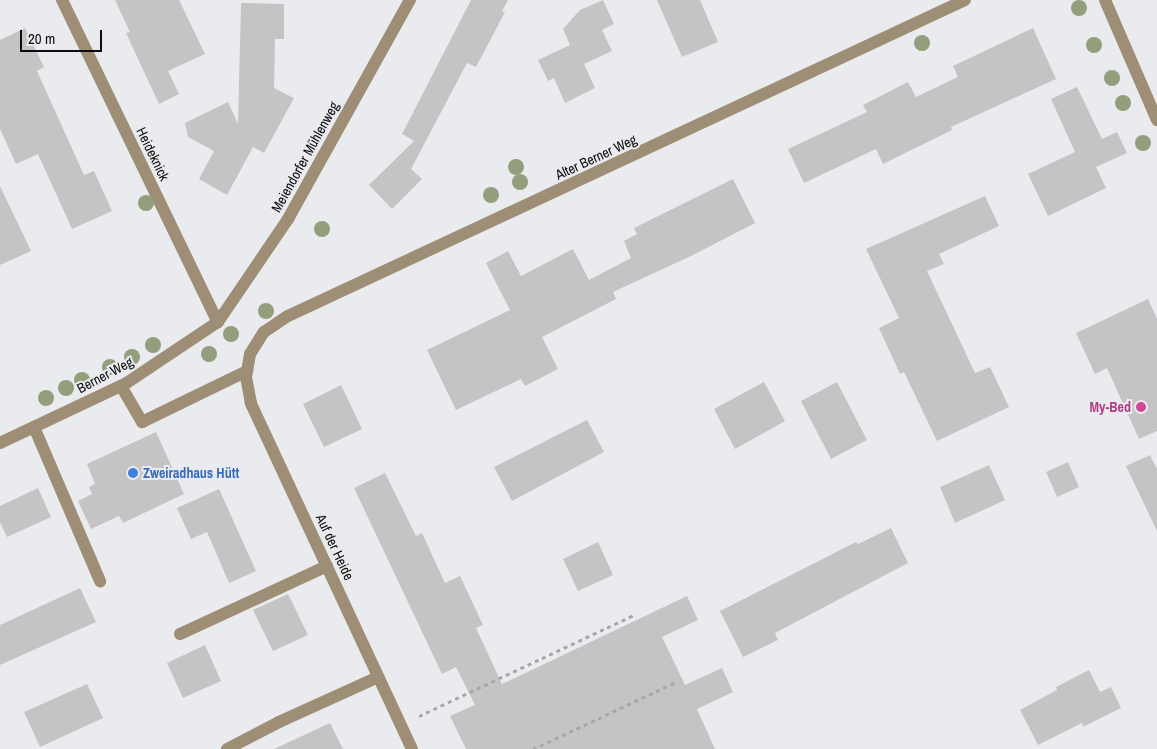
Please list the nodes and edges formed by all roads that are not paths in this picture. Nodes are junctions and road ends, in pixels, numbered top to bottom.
1 (62, 0) edge
2 (410, 0) edge
3 (965, 0) edge
4 (1105, 0) edge
5 (1157, 120) edge
6 (218, 322) junction
7 (250, 354) joint
8 (247, 371) junction
9 (121, 386) junction
10 (34, 427) junction
11 (0, 443) edge
12 (327, 566) junction
13 (100, 581) dead end
14 (180, 634) dead end
15 (378, 677) junction
16 (227, 749) edge
17 (412, 749) edge

1 - 6 street, Heideknick
2 - 6 street, Meiendorfer Mühlenweg
3 - 7 street, Alter Berner Weg
4 - 5 street
6 - 9 street, Berner Weg
7 - 8 street, Auf der Heide
8 - 9 street
8 - 12 street, Auf der Heide
9 - 10 street, Berner Weg
10 - 11 street, Berner Weg
10 - 13 street
12 - 14 street
12 - 15 street, Auf der Heide
15 - 16 street
15 - 17 street, Auf der Heide

